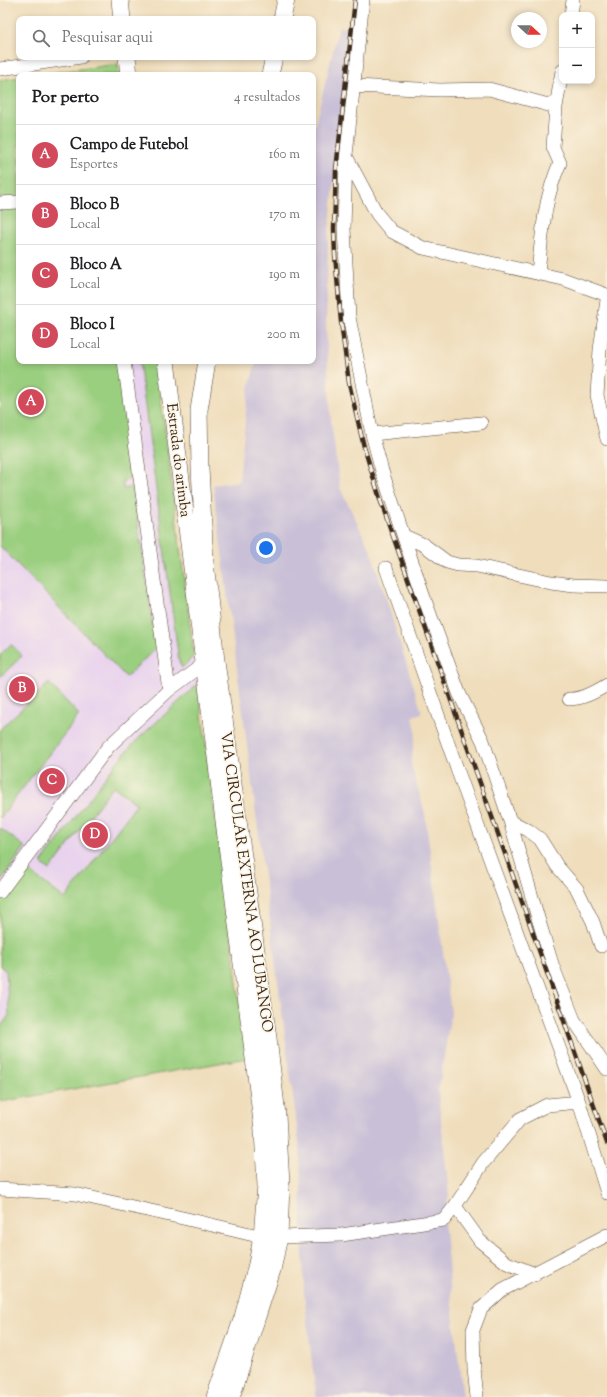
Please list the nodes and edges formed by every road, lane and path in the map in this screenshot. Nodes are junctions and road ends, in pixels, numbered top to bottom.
1 (120, 0) edge
2 (286, 0) edge
3 (363, 0) edge
4 (573, 0) edge
5 (571, 12) edge
6 (122, 16) edge
7 (283, 16) edge
8 (61, 60) edge
9 (127, 60) edge
10 (273, 60) edge
11 (0, 69) edge
12 (129, 72) edge
13 (271, 72) edge
14 (560, 84) edge
15 (354, 86) junction
16 (556, 107) junction
17 (346, 155) junction
18 (16, 202) edge
19 (0, 203) edge
20 (538, 273) junction
21 (607, 295) edge
22 (607, 300) edge
23 (124, 364) edge
24 (166, 364) edge
25 (207, 364) edge
26 (481, 423) dead end
27 (372, 434) junction
28 (607, 439) edge
29 (404, 536) junction
30 (192, 559) joint
31 (386, 568) dead end
32 (607, 586) edge
33 (205, 663) junction
34 (607, 685) edge
35 (169, 690) junction
36 (569, 700) dead end
37 (510, 821) junction
38 (0, 892) edge
39 (601, 946) dead end
40 (607, 1069) edge
41 (579, 1102) junction
42 (0, 1189) edge
43 (607, 1193) edge
44 (455, 1206) junction
45 (607, 1235) edge
46 (262, 1237) junction
47 (279, 1237) junction
48 (535, 1274) junction
49 (215, 1397) edge
50 (231, 1397) edge
51 (477, 1397) edge

1 - 6 main road
2 - 7 main road
3 - 15 street
4 - 5 street
8 - 11 street
9 - 12 main road
10 - 13 main road
14 - 16 street
15 - 16 street
15 - 17 street
16 - 20 street
17 - 20 street
17 - 27 street
18 - 19 street
20 - 21 street
22 - 28 street
23 - 35 street
24 - 30 main road, Estrada do arimba
25 - 47 main road, VIA CIRCULAR EXTERNA AO LUBANGO
26 - 27 street
27 - 29 street
29 - 32 street
29 - 37 street
30 - 33 main road, VIA CIRCULAR EXTERNA AO LUBANGO
31 - 41 street
33 - 35 street
33 - 46 main road, VIA CIRCULAR EXTERNA AO LUBANGO
34 - 36 street
35 - 38 street
37 - 39 street
37 - 40 street
41 - 43 street
41 - 44 street
42 - 46 street
44 - 47 street
44 - 48 street
45 - 48 street
46 - 49 main road, VIA CIRCULAR EXTERNA AO LUBANGO
47 - 50 main road, VIA CIRCULAR EXTERNA AO LUBANGO
48 - 51 street

